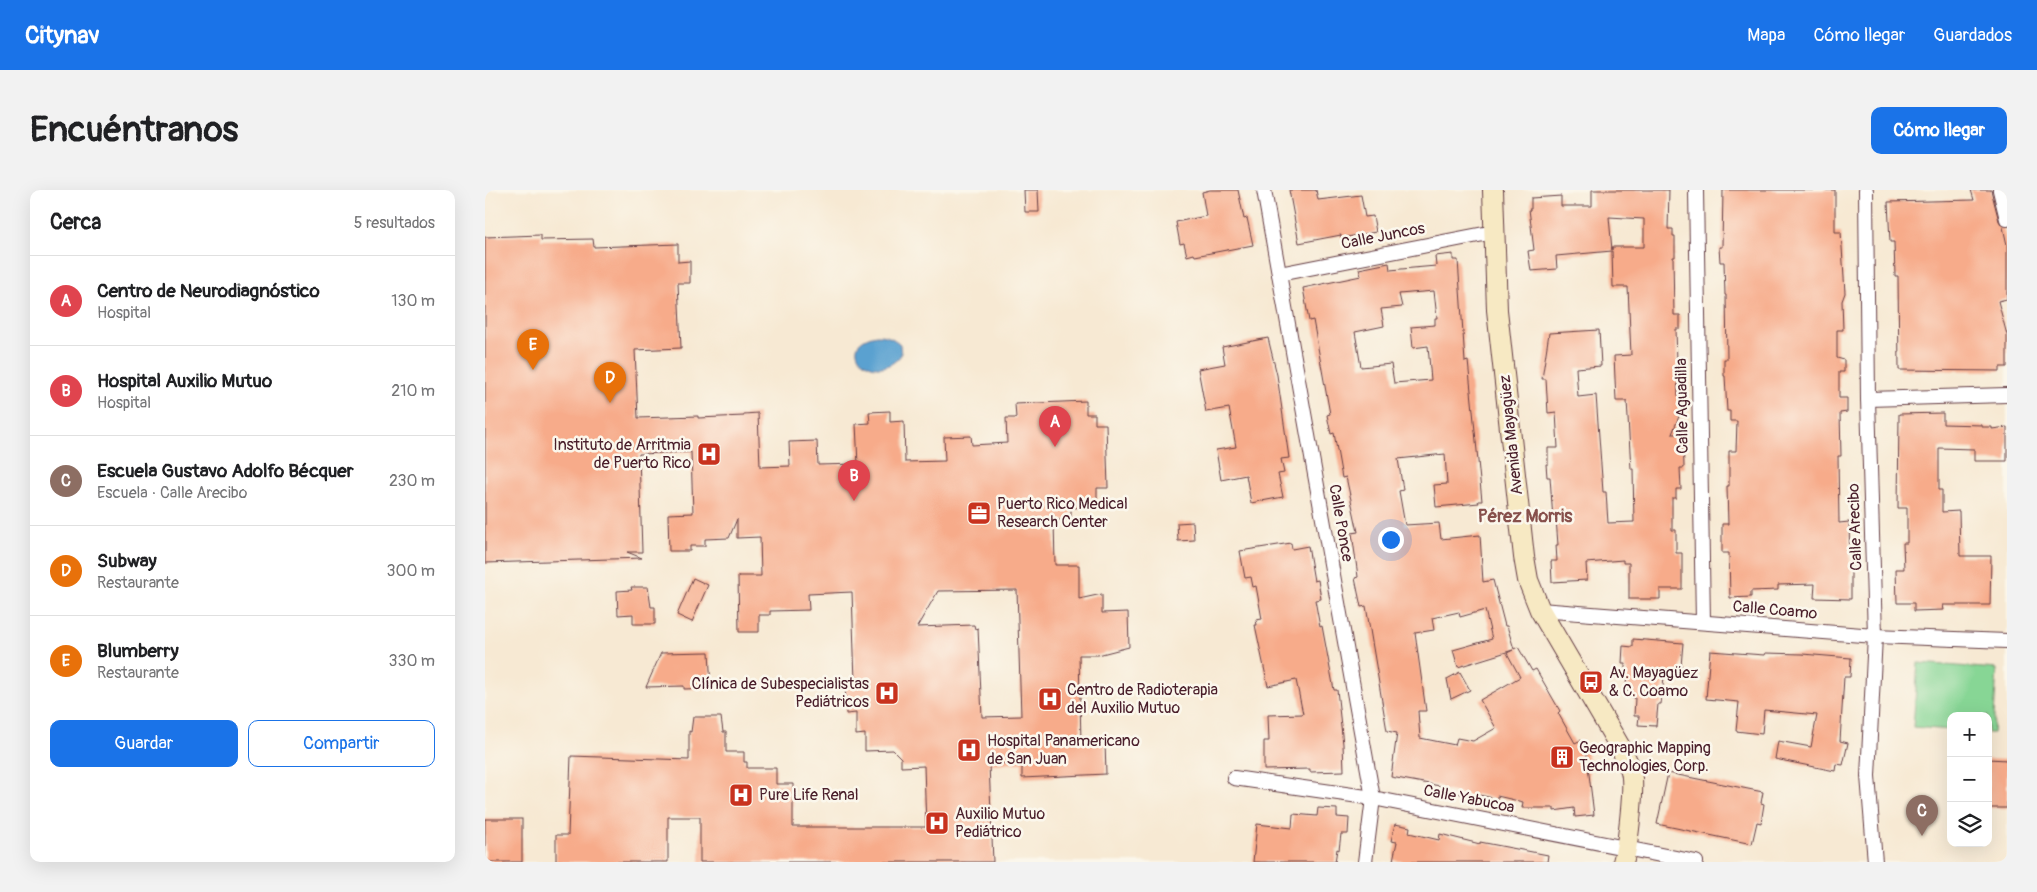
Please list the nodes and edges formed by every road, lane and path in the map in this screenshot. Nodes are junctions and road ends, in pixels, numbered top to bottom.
1 (1264, 190) edge
2 (1493, 190) edge
3 (1697, 190) edge
4 (1866, 190) edge
5 (2000, 190) edge
6 (2007, 219) edge
7 (1494, 232) junction
8 (1279, 274) junction
9 (2007, 395) edge
10 (1868, 399) junction
11 (1540, 610) junction
12 (1703, 622) junction
13 (1875, 636) junction
14 (2007, 641) edge
15 (1234, 778) dead end
16 (1373, 798) junction
17 (1625, 855) edge
18 (1365, 862) edge
19 (1696, 862) edge
20 (1875, 862) edge

1 - 8 street, Calle Ponce
2 - 7 street, Avenida Mayagüez
3 - 12 street, Calle Aguadilla
4 - 10 street, Calle Arecibo
5 - 6 street
7 - 8 street, Calle Juncos
7 - 11 street, Avenida Mayagüez
8 - 16 street, Calle Ponce
9 - 10 street
10 - 13 street, Calle Arecibo
11 - 12 street, Calle Coamo
11 - 17 street, Avenida Mayagüez
12 - 13 street, Calle Coamo
13 - 14 street, Calle Coamo
13 - 20 street, Calle Arecibo
15 - 16 street, Calle Yabucoa
16 - 17 street, Calle Yabucoa
16 - 18 street, Calle Ponce
17 - 19 street, Calle Yabucoa

